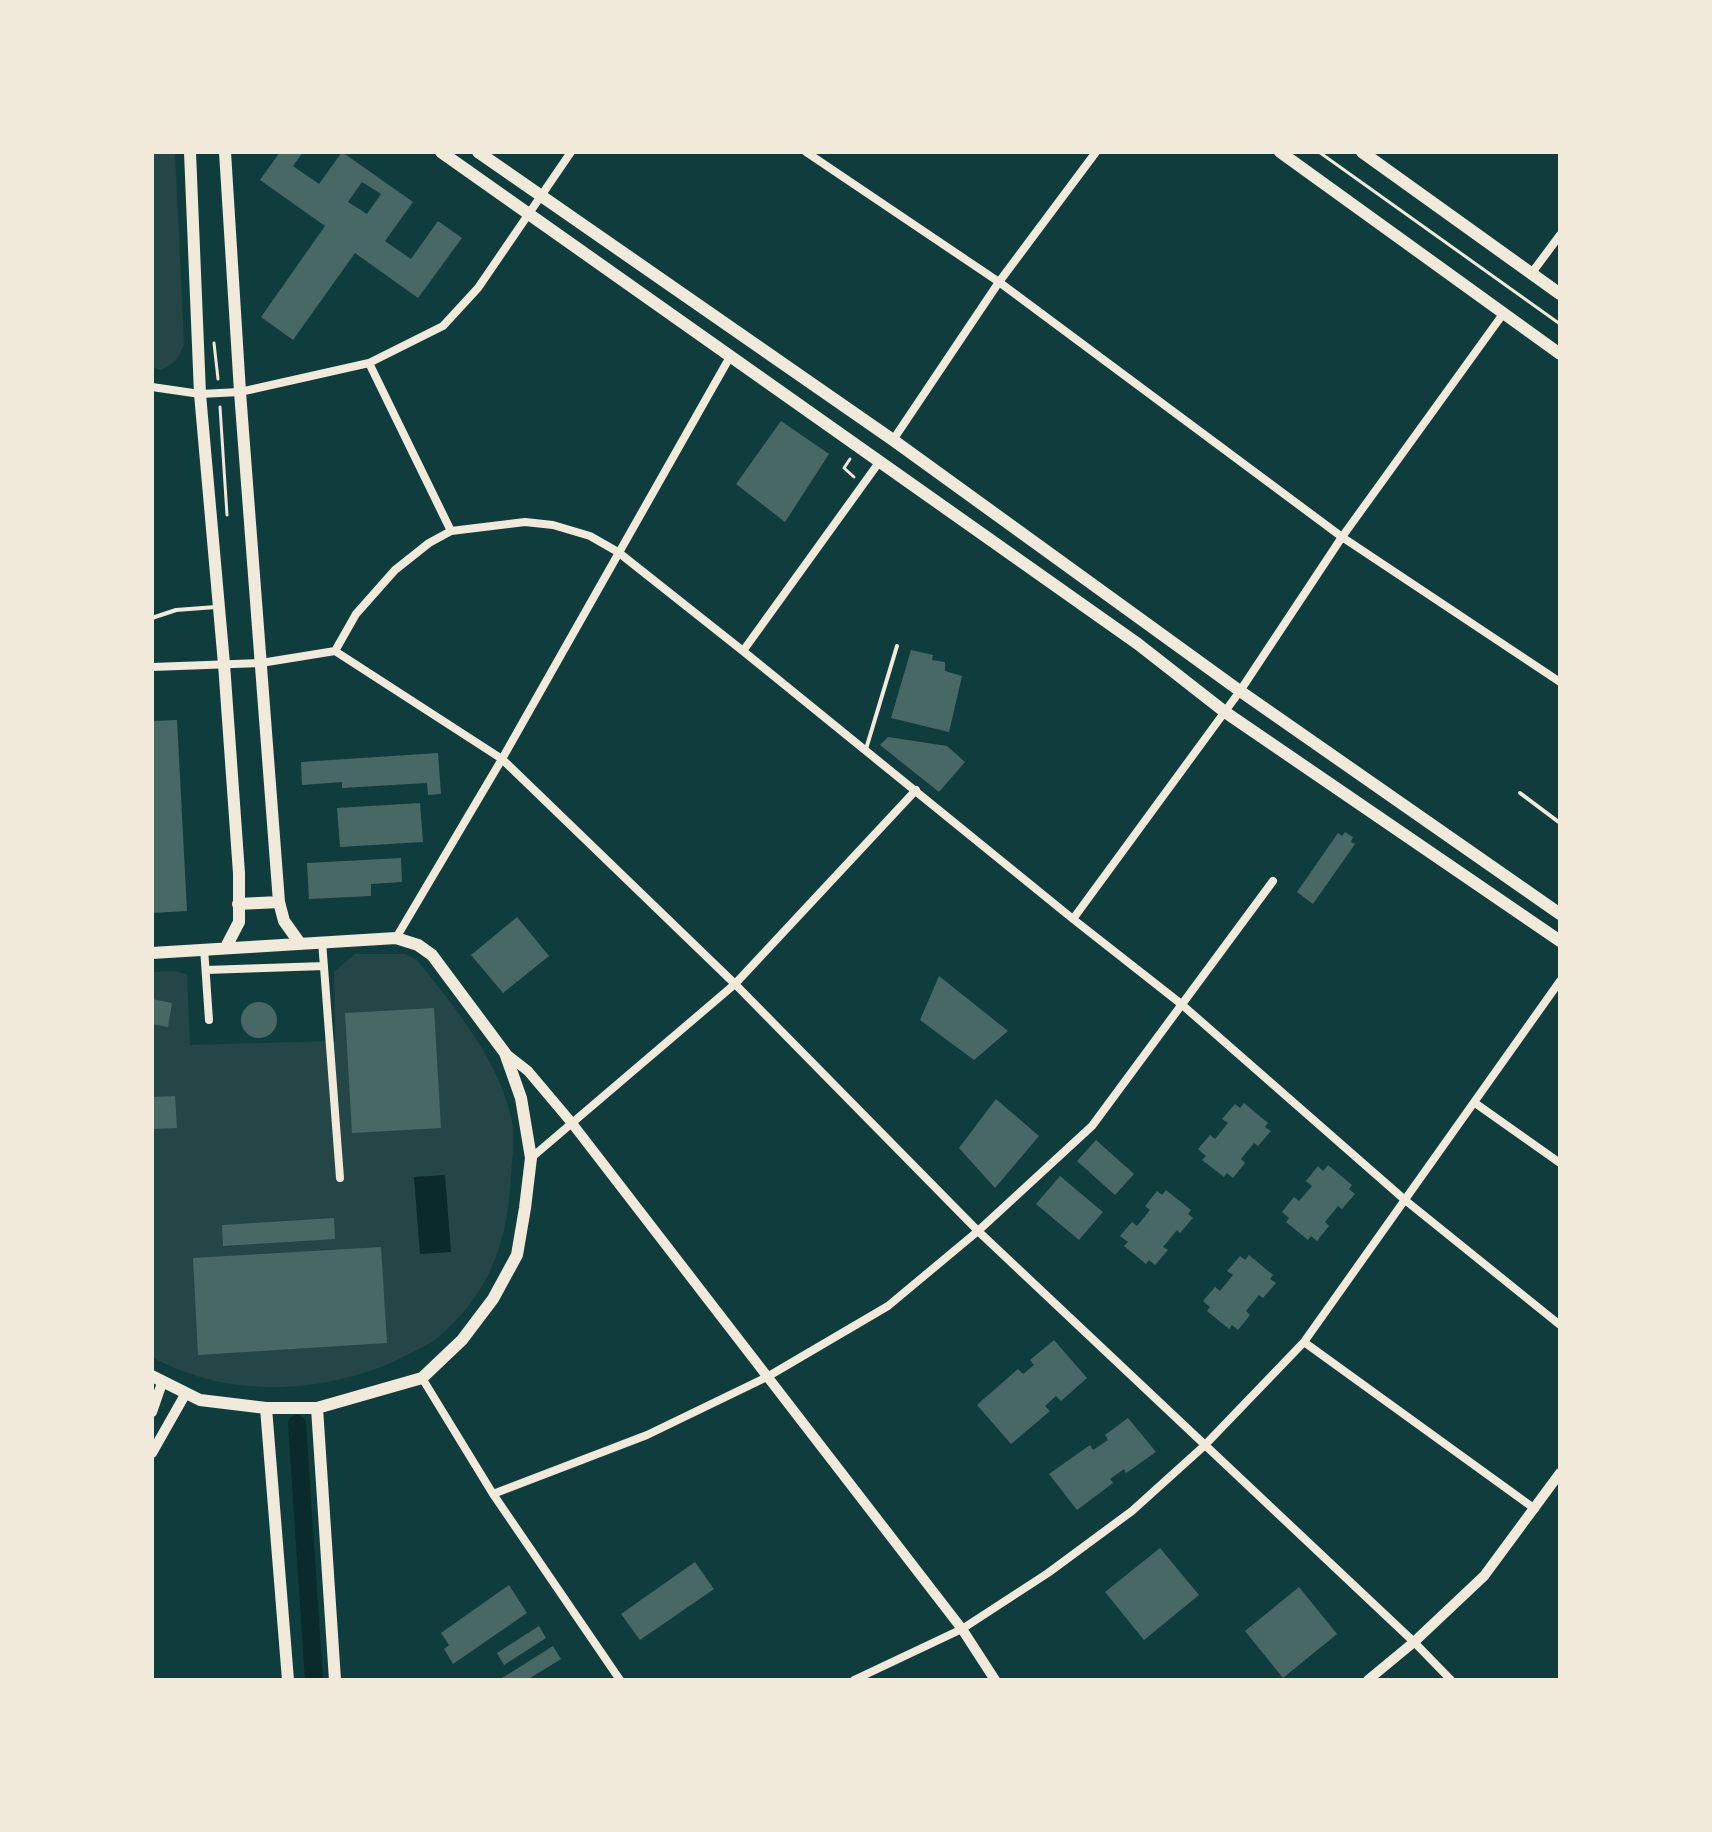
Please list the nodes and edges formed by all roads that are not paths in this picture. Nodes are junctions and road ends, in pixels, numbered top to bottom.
1 (190, 152) edge
2 (225, 152) edge
3 (441, 152) edge
4 (478, 152) edge
5 (571, 152) edge
6 (806, 152) edge
7 (1096, 152) edge
8 (1280, 152) edge
9 (1362, 152) edge
10 (542, 197) junction
11 (531, 214) junction
12 (1560, 235) edge
13 (1531, 274) junction
14 (999, 282) junction
15 (1560, 294) edge
16 (1503, 314) junction
17 (1560, 354) edge
18 (731, 355) junction
19 (369, 363) junction
20 (155, 388) edge
21 (240, 392) junction
22 (200, 394) junction
23 (152, 398) edge
24 (893, 440) junction
25 (880, 461) junction
26 (451, 531) junction
27 (1342, 537) junction
28 (618, 552) junction
29 (219, 607) junction
30 (152, 618) edge
31 (897, 646) dead end
32 (335, 651) junction
33 (743, 651) junction
34 (261, 663) junction
35 (224, 664) junction
36 (152, 667) edge
37 (1560, 682) edge
38 (1240, 691) junction
39 (1225, 712) junction
40 (866, 749) junction
41 (502, 759) junction
42 (916, 790) junction
43 (1520, 793) dead end
44 (1560, 823) edge
45 (1273, 881) dead end
46 (279, 902) junction
47 (238, 904) junction
48 (1560, 914) edge
49 (1073, 919) junction
50 (396, 938) junction
51 (322, 941) junction
52 (1560, 941) edge
53 (299, 942) junction
54 (226, 947) junction
55 (204, 948) junction
56 (152, 953) edge
57 (324, 966) junction
58 (206, 970) junction
59 (1560, 981) edge
60 (735, 984) junction
61 (1180, 1003) junction
62 (209, 1020) dead end
63 (505, 1053) junction
64 (1475, 1103) junction
65 (571, 1122) junction
66 (531, 1158) junction
67 (1560, 1163) edge
68 (340, 1178) dead end
69 (1405, 1200) junction
70 (978, 1231) junction
71 (1560, 1325) edge
72 (1304, 1342) junction
73 (767, 1377) junction
74 (422, 1378) junction
75 (157, 1380) edge
76 (186, 1393) junction
77 (266, 1408) junction
78 (317, 1408) junction
79 (152, 1412) edge
80 (1204, 1446) junction
81 (152, 1453) edge
82 (1560, 1473) edge
83 (493, 1494) junction
84 (1535, 1509) junction
85 (962, 1629) junction
86 (1414, 1642) junction
87 (288, 1680) edge
88 (335, 1680) edge
89 (620, 1680) edge
90 (854, 1680) edge
91 (995, 1680) edge
92 (1368, 1680) edge
93 (1451, 1680) edge

1 - 22 main road
2 - 21 main road
3 - 11 main road
4 - 10 main road
5 - 10 street
6 - 14 street
7 - 14 street
8 - 16 main road
9 - 13 main road
10 - 11 street
10 - 24 main road
11 - 18 main road
11 - 19 street
12 - 13 street
13 - 15 main road
14 - 24 street
14 - 27 street
16 - 17 main road
16 - 27 street
18 - 25 main road
18 - 28 street
19 - 21 street
19 - 26 street
20 - 22 street
20 - 23 street
21 - 22 street
21 - 34 main road
22 - 29 main road
24 - 38 main road
25 - 33 street
25 - 39 main road
26 - 28 street
26 - 32 street
27 - 37 street
27 - 38 street
28 - 33 street
28 - 41 street
29 - 30 lane
29 - 35 main road
31 - 40 lane
32 - 34 street
32 - 41 street
33 - 40 street
34 - 35 street
34 - 46 main road
35 - 36 street
35 - 47 main road
38 - 39 street
38 - 48 main road
39 - 49 street
39 - 52 main road
40 - 42 street
41 - 50 street
41 - 60 street
42 - 49 street
42 - 60 street
43 - 44 lane
45 - 61 street
46 - 47 main road
46 - 53 main road
47 - 54 main road
49 - 61 street
50 - 51 main road
50 - 63 main road
51 - 53 main road
51 - 57 street
53 - 54 main road
54 - 55 main road
55 - 56 main road
55 - 58 street
57 - 58 street
57 - 68 street
58 - 62 street
59 - 64 street
60 - 65 street
60 - 70 street
61 - 69 street
61 - 70 street
63 - 65 street
63 - 66 main road
64 - 67 street
64 - 69 street
65 - 66 street
65 - 73 street
66 - 74 main road
69 - 71 street
69 - 72 street
70 - 73 street
70 - 80 street
72 - 80 street
72 - 84 street
73 - 83 street
73 - 85 street
74 - 78 main road
74 - 83 street
75 - 76 main road
75 - 79 street
76 - 77 main road
76 - 81 street
77 - 78 main road
77 - 87 main road
78 - 88 main road
80 - 85 street
80 - 86 street
82 - 84 street
83 - 89 street
84 - 86 street
85 - 90 street
85 - 91 street
86 - 92 street
86 - 93 street

